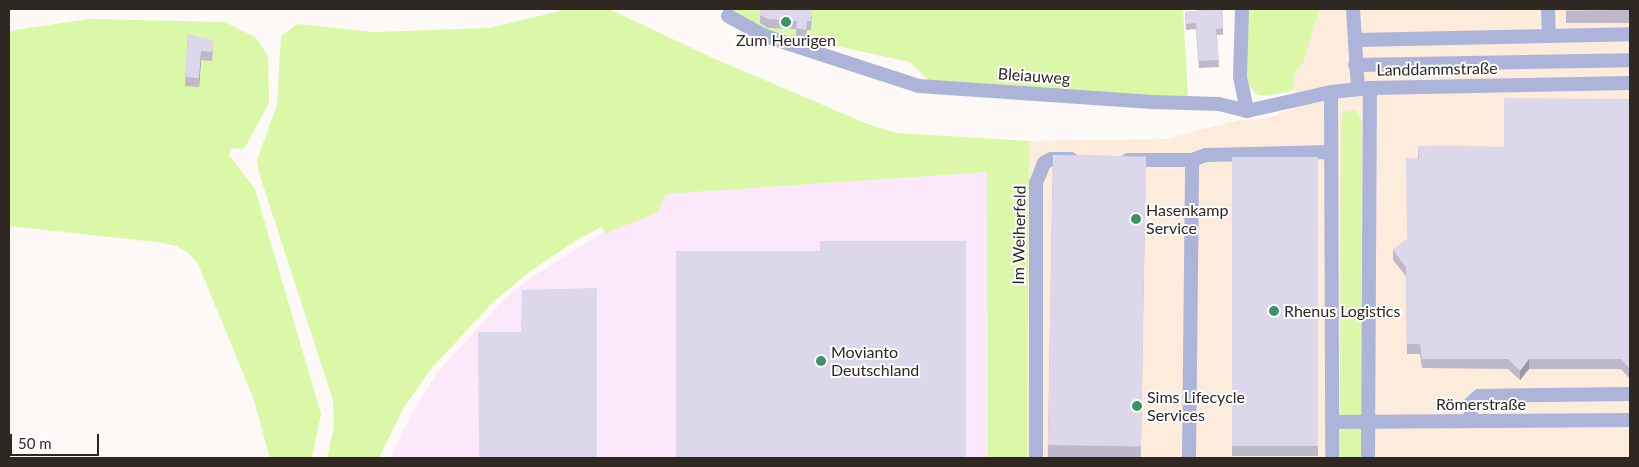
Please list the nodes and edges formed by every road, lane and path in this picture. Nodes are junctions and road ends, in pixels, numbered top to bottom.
1 (1242, 9) edge
2 (1353, 9) edge
3 (1548, 9) edge
4 (728, 16) dead end
5 (1630, 34) edge
6 (1549, 35) junction
7 (1355, 40) junction
8 (1630, 60) edge
9 (1355, 65) junction
10 (1630, 83) edge
11 (1364, 89) junction
12 (1331, 92) junction
13 (1247, 111) junction
14 (1331, 152) junction
15 (1088, 159) edge
16 (1117, 160) edge
17 (1192, 160) junction
18 (1630, 394) edge
19 (1630, 420) edge
20 (1470, 421) junction
21 (1332, 422) junction
22 (1368, 422) junction
23 (1036, 458) edge
24 (1189, 458) edge
25 (1332, 458) edge
26 (1368, 458) edge

1 - 13 street
2 - 7 street
3 - 6 street
4 - 13 street, Bleiauweg
5 - 6 street
6 - 7 street
7 - 9 street
8 - 9 street
9 - 11 street
10 - 11 street, Landdammstraße
11 - 12 street, Landdammstraße
11 - 22 street
12 - 13 street, Landdammstraße
12 - 14 street
14 - 17 street
14 - 21 street
15 - 23 street, Im Weiherfeld
16 - 17 street
17 - 24 street
18 - 20 street
19 - 20 street, Römerstraße
20 - 22 street, Römerstraße
21 - 22 street, Römerstraße
21 - 25 street
22 - 26 street

